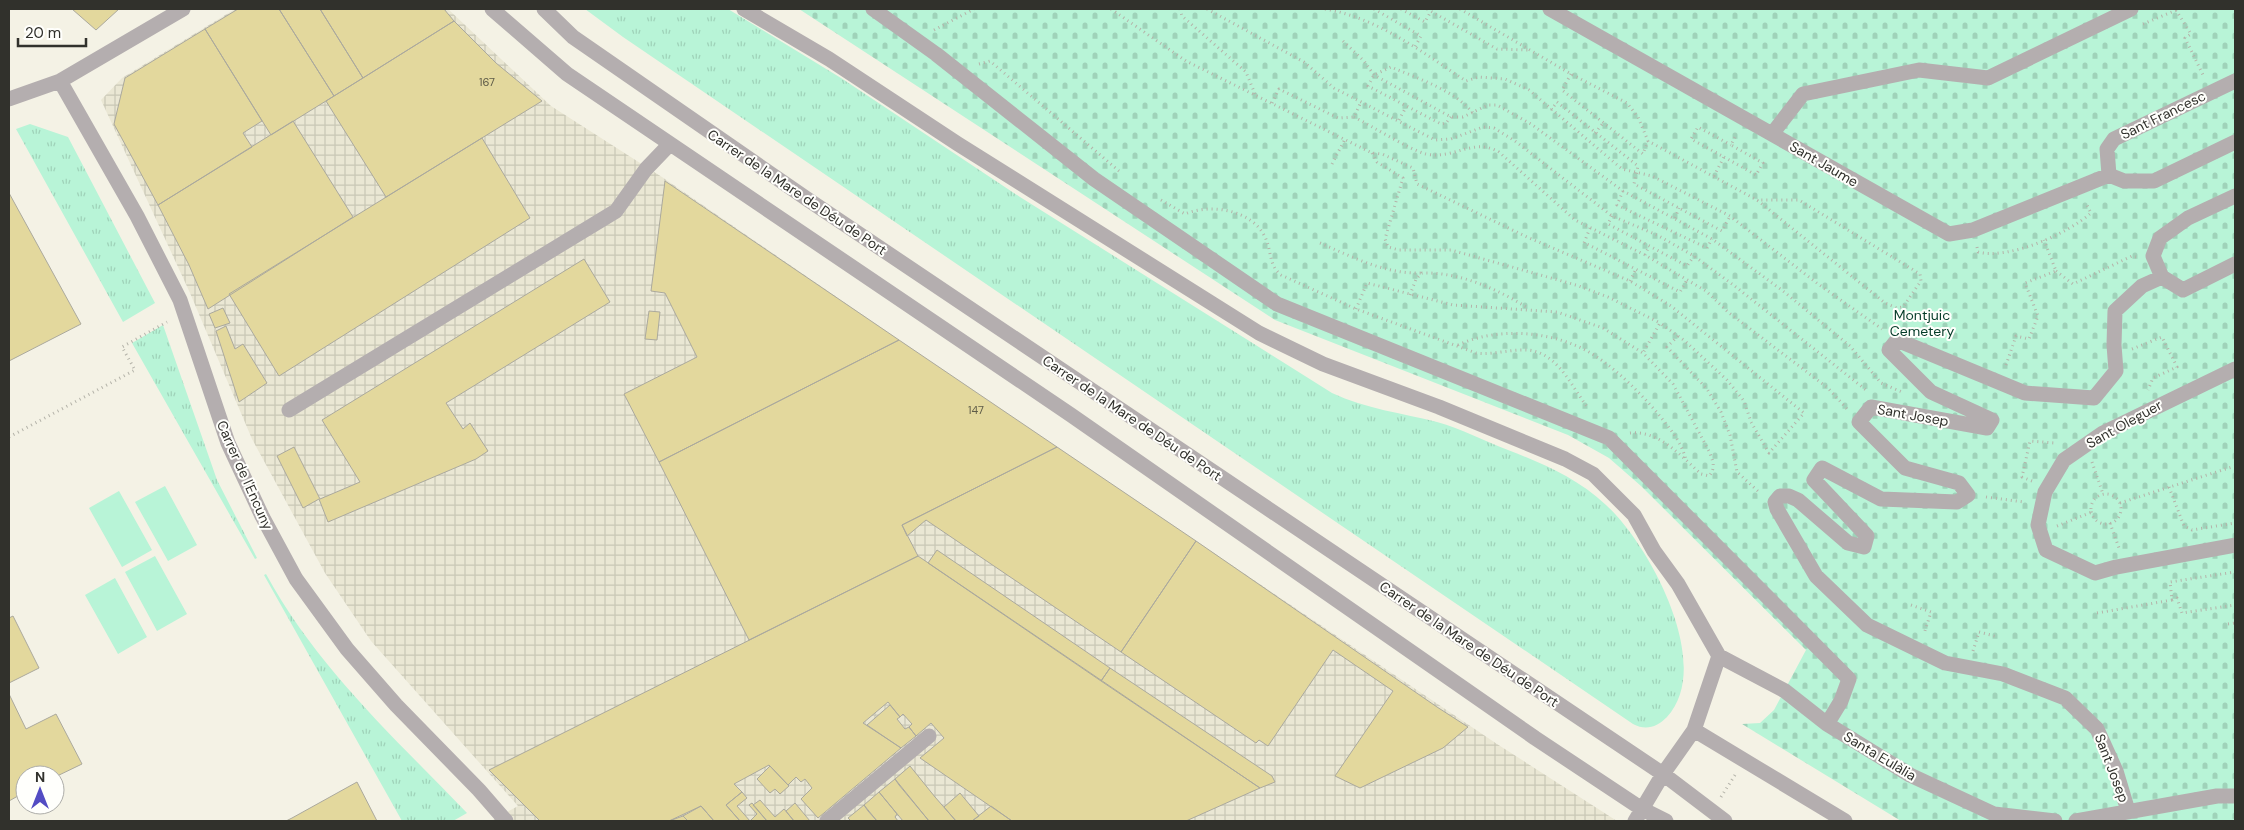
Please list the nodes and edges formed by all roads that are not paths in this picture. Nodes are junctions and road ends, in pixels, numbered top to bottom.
1 (183, 9) edge
2 (492, 9) edge
3 (544, 9) edge
4 (744, 9) edge
5 (873, 9) edge
6 (1550, 9) edge
7 (2131, 9) edge
8 (60, 81) junction
9 (2235, 81) edge
10 (9, 99) edge
11 (1772, 134) junction
12 (2235, 142) edge
13 (670, 145) junction
14 (2108, 175) junction
15 (2235, 196) edge
16 (2235, 264) edge
17 (2162, 277) junction
18 (2235, 369) edge
19 (289, 410) dead end
20 (2235, 545) edge
21 (1719, 656) junction
22 (1827, 724) junction
23 (1694, 730) junction
24 (929, 736) dead end
25 (1663, 774) junction
26 (2235, 796) edge
27 (2128, 812) junction
28 (1639, 815) edge
29 (506, 821) edge
30 (827, 821) edge
31 (1666, 821) edge
32 (1726, 821) edge
33 (1845, 821) edge
34 (2055, 821) edge
35 (2076, 821) edge

1 - 8 street
2 - 13 street
3 - 25 street, Carrer de la Mare de Déu de Port
4 - 21 street
5 - 22 street
6 - 11 street, Sant Jaume
7 - 11 street
8 - 10 street
8 - 29 street, Carrer de l'Encuny
9 - 14 street, Sant Francesc
11 - 14 street, Sant Jaume
12 - 14 street
13 - 19 street
13 - 28 street
15 - 17 street
16 - 17 street
17 - 27 street, Sant Josep
18 - 20 street, Sant Oleguer
21 - 22 street, Santa Eulàlia
21 - 23 street
22 - 34 street, Santa Eulàlia
23 - 25 street
23 - 33 street
24 - 30 street
25 - 28 street
25 - 32 street, Carrer de la Mare de Déu de Port
26 - 27 street
27 - 35 street
28 - 31 street

